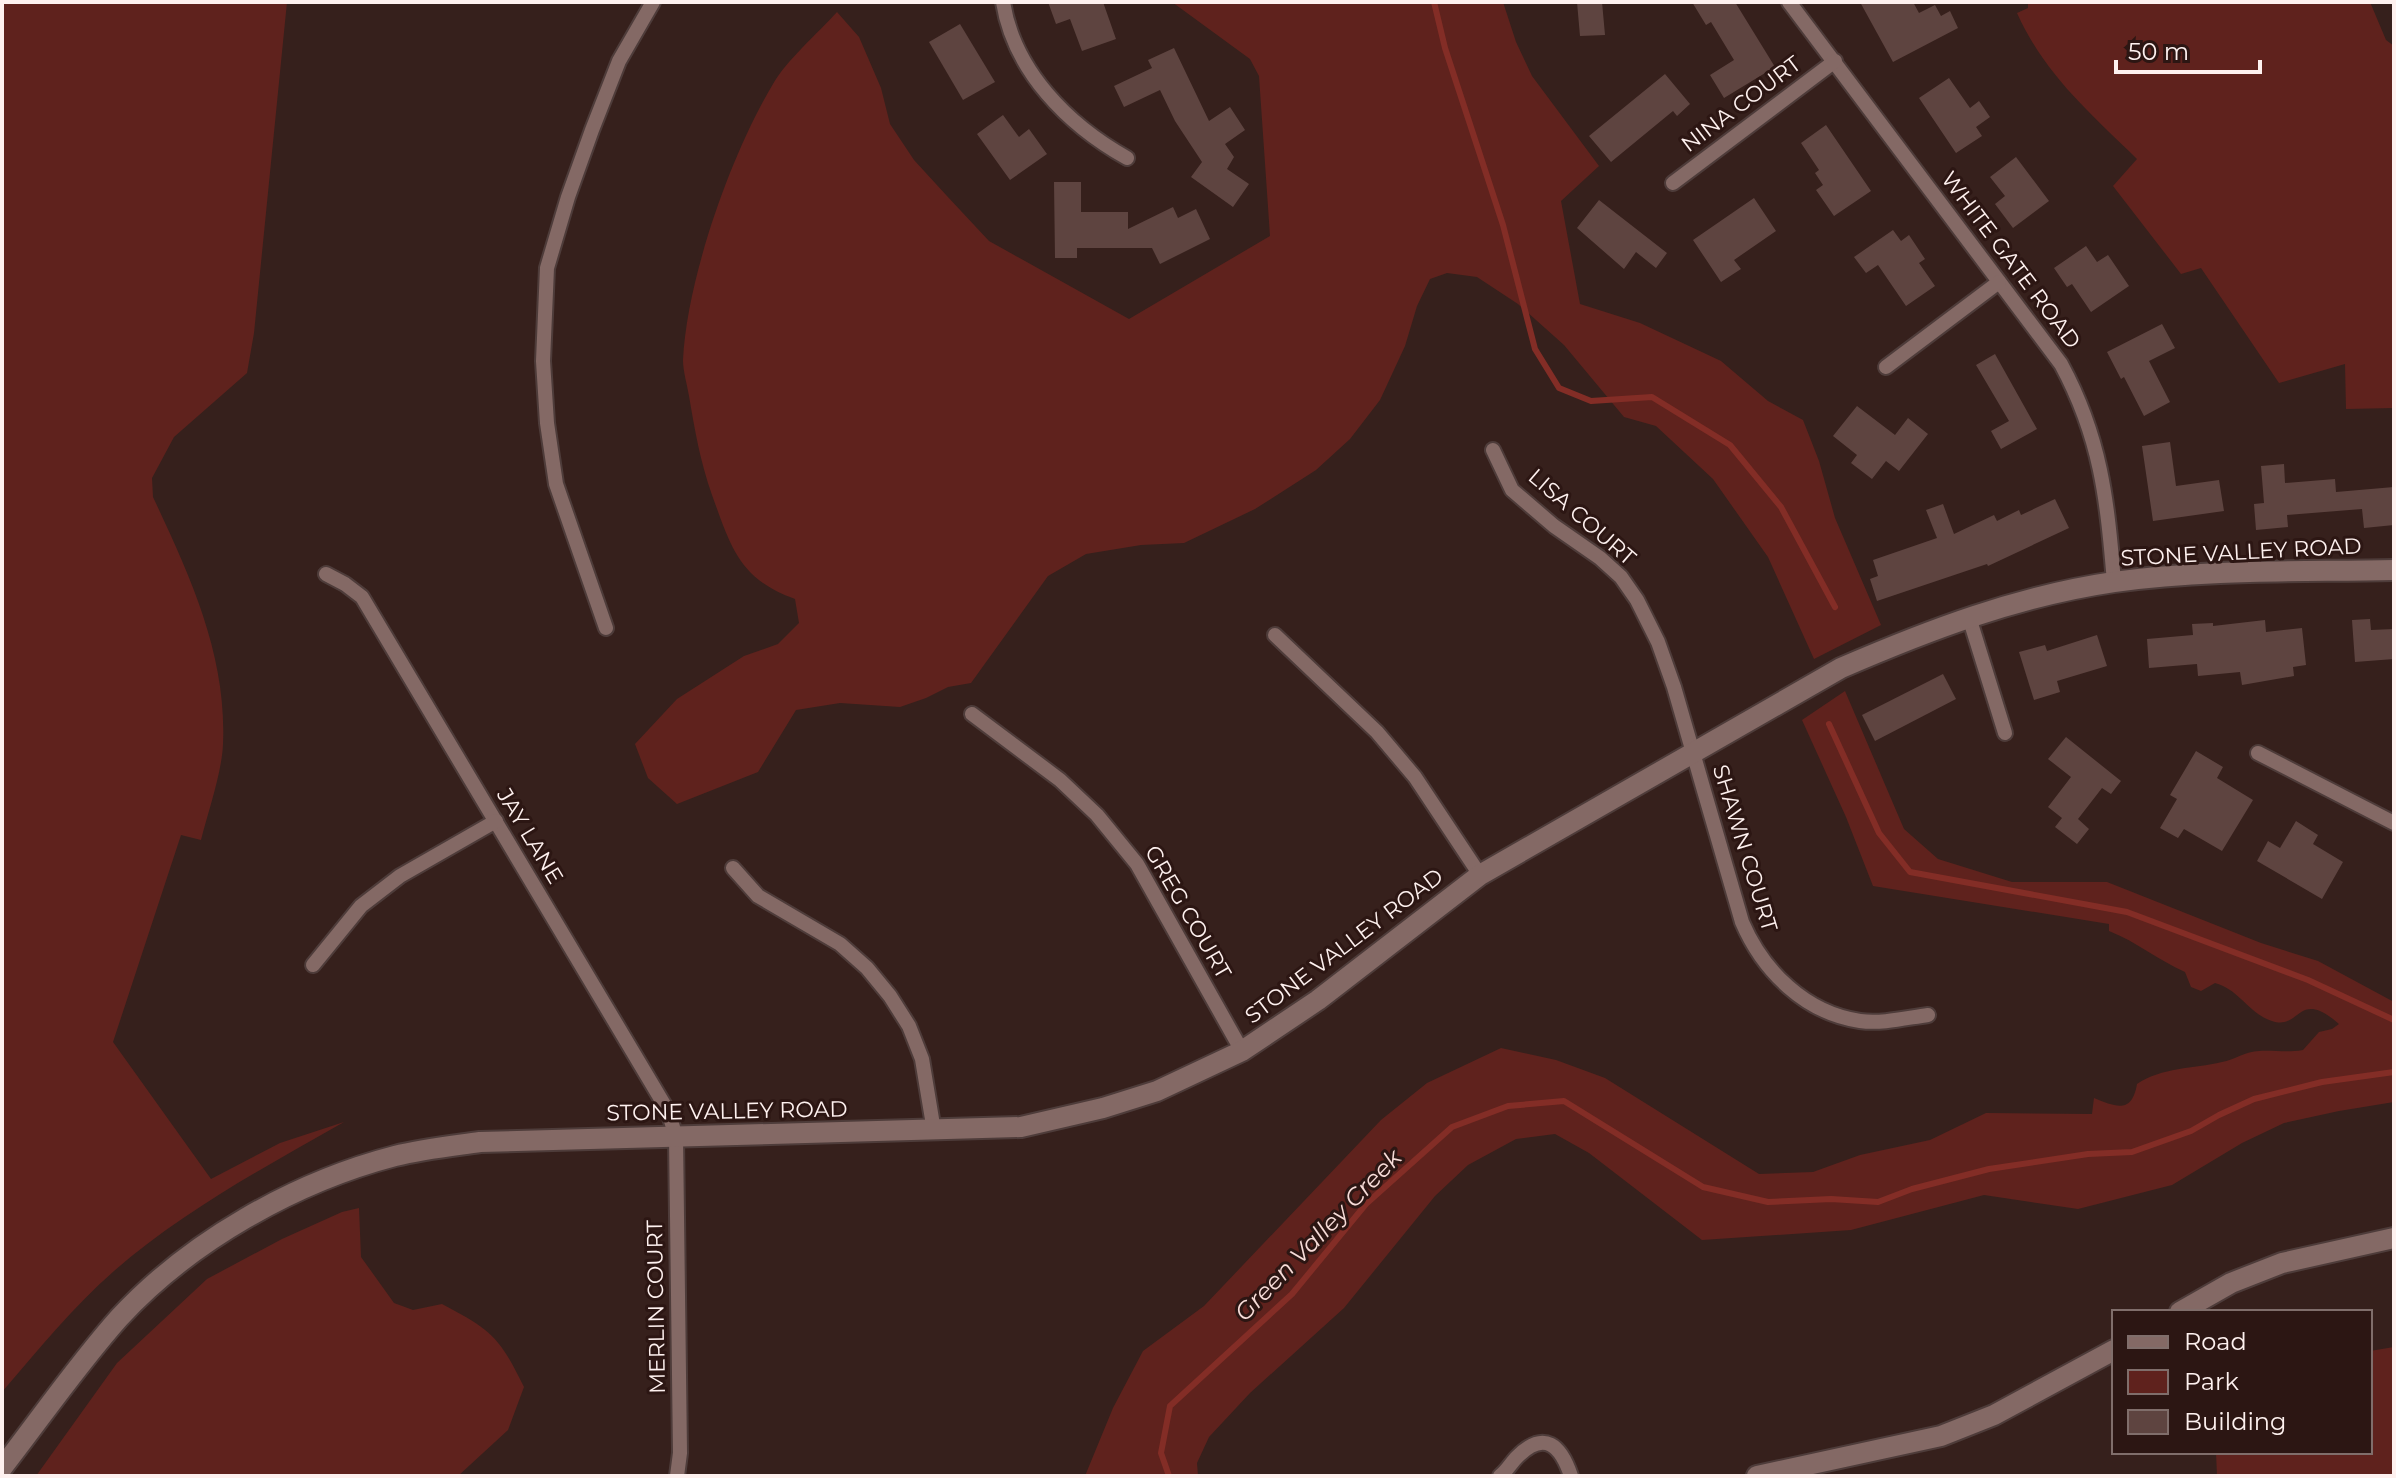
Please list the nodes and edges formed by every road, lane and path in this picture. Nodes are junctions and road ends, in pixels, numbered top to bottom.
1 (653, 2) edge
2 (1003, 2) edge
3 (1789, 2) edge
4 (1835, 61) junction
5 (1127, 158) dead end
6 (1673, 183) dead end
7 (1999, 282) junction
8 (1886, 367) dead end
9 (1493, 450) dead end
10 (2394, 570) edge
11 (326, 574) dead end
12 (2114, 582) junction
13 (1969, 617) junction
14 (606, 628) dead end
15 (1275, 635) dead end
16 (972, 714) dead end
17 (2005, 733) dead end
18 (1692, 752) junction
19 (2258, 753) dead end
20 (496, 821) junction
21 (2394, 823) edge
22 (733, 868) dead end
23 (1480, 875) junction
24 (313, 965) dead end
25 (1928, 1015) dead end
26 (1242, 1051) junction
27 (934, 1131) junction
28 (676, 1137) junction
29 (2394, 1238) edge
30 (2184, 1310) edge
31 (2112, 1351) edge
32 (2, 1468) edge
33 (677, 1476) edge
34 (1500, 1476) edge
35 (1571, 1476) edge
36 (1757, 1476) edge

1 - 14 street
2 - 5 street
3 - 4 street, WHITE GATE ROAD
4 - 6 street, NINA COURT
4 - 7 street, WHITE GATE ROAD
7 - 8 street
7 - 12 street, WHITE GATE ROAD
9 - 18 street, LISA COURT
10 - 12 street, STONE VALLEY ROAD
11 - 20 street, JAY LANE
12 - 13 street, STONE VALLEY ROAD
13 - 17 street
13 - 18 street, STONE VALLEY ROAD
15 - 23 street
16 - 26 street, GREG COURT
18 - 23 street, STONE VALLEY ROAD
18 - 25 street, SHAWN COURT
19 - 21 street
20 - 24 street
20 - 28 street, JAY LANE
22 - 27 street
23 - 26 street, STONE VALLEY ROAD
26 - 27 street, STONE VALLEY ROAD
27 - 28 street, STONE VALLEY ROAD
28 - 32 street, STONE VALLEY ROAD
28 - 33 street, MERLIN COURT
29 - 30 street
31 - 36 street
34 - 35 street

